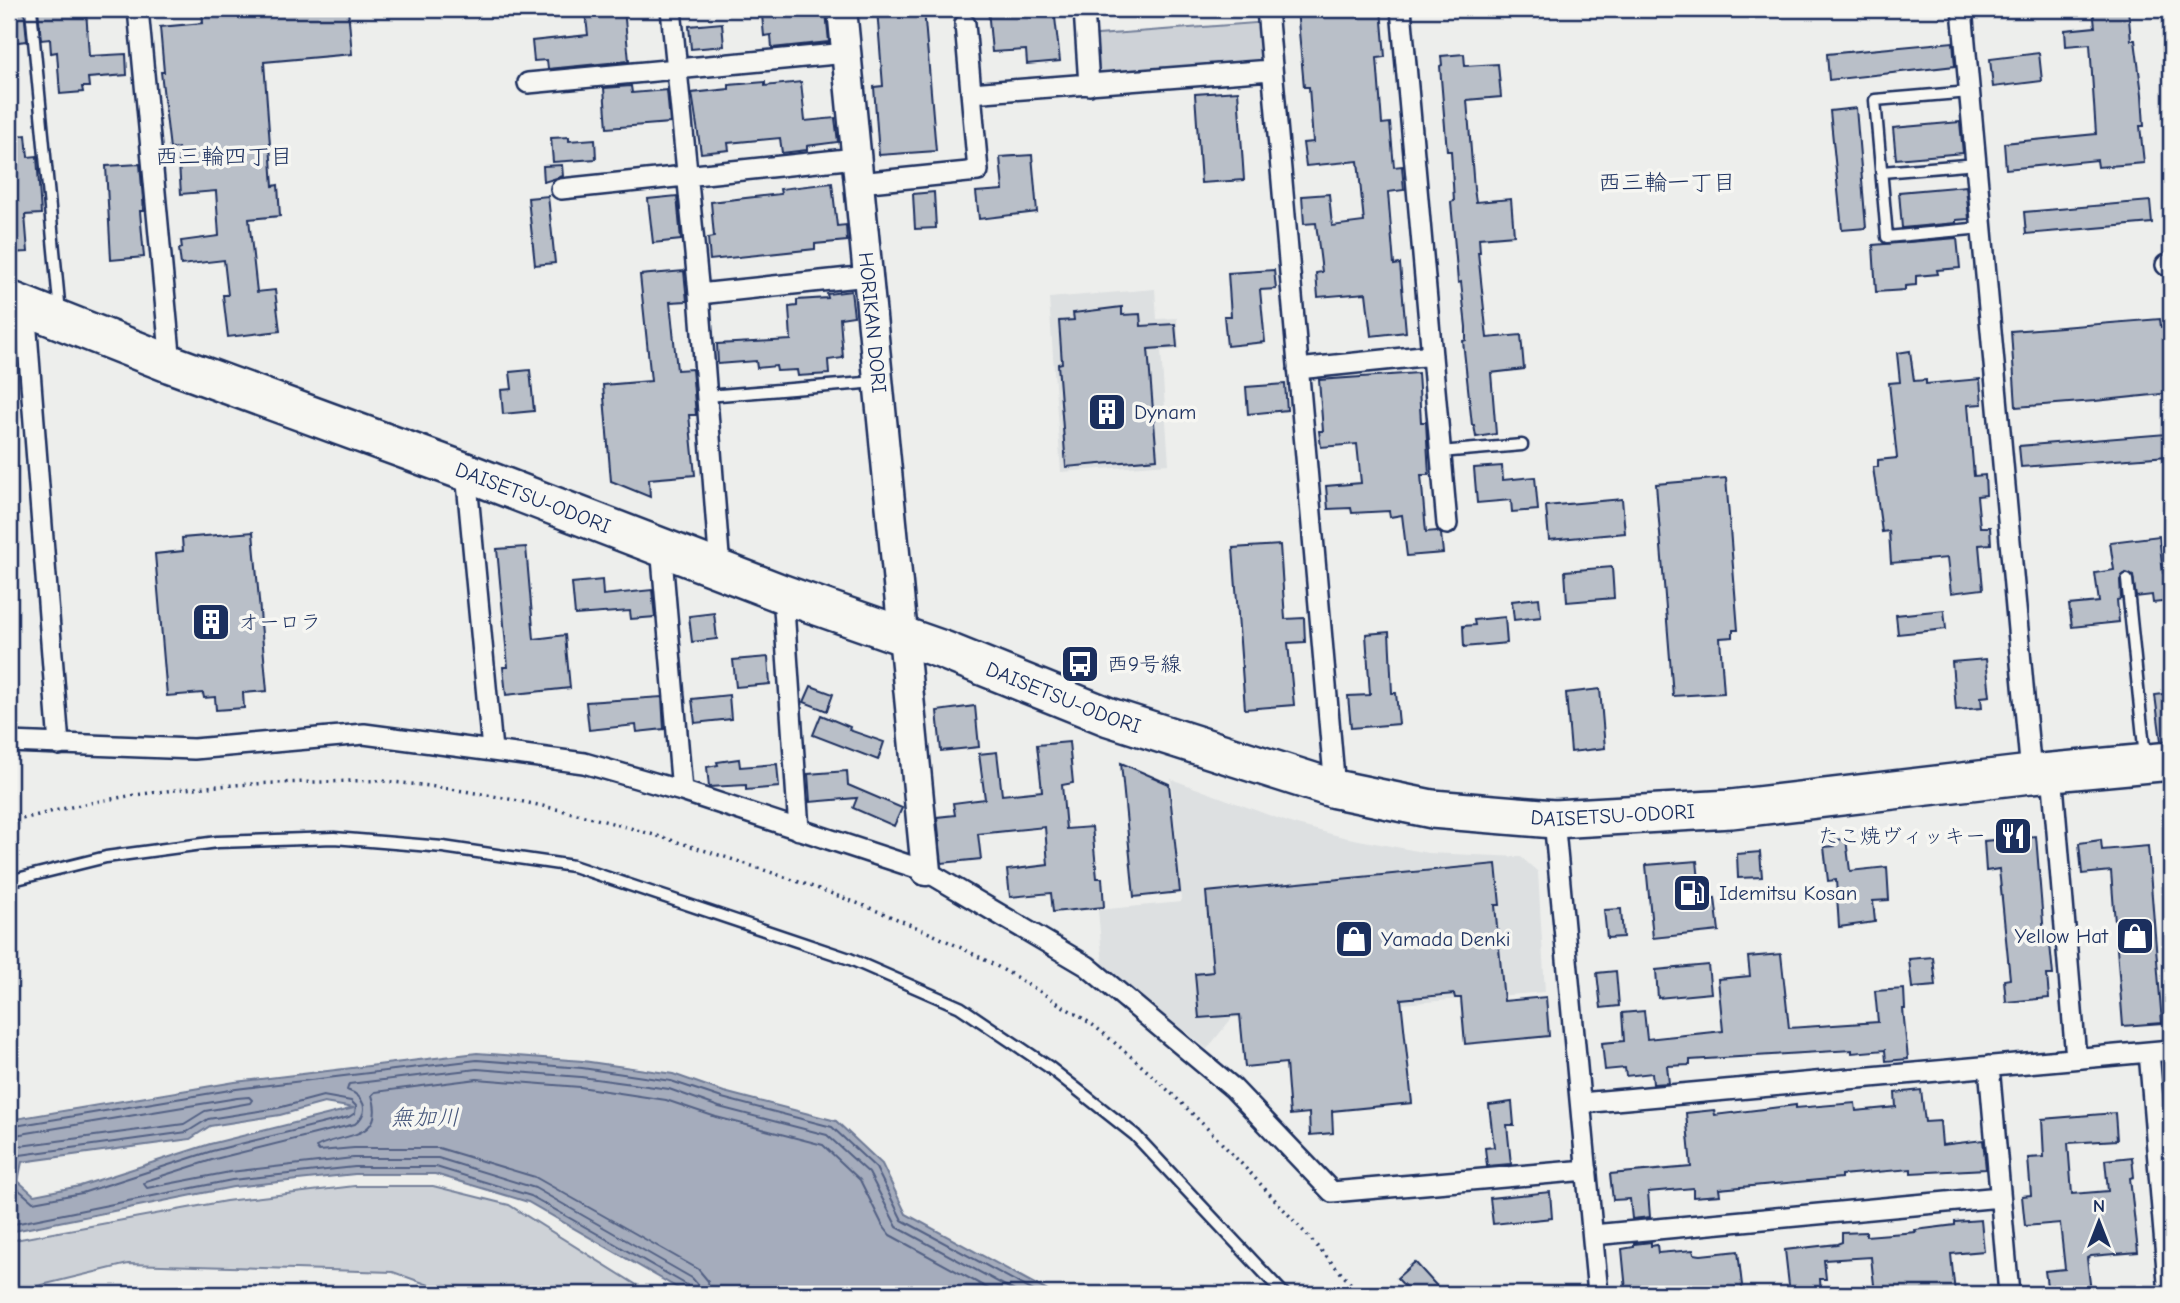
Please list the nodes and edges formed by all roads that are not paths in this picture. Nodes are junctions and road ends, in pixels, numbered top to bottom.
1 (31, 9) edge
2 (138, 9) edge
3 (671, 9) edge
4 (842, 9) edge
5 (1084, 9) edge
6 (1267, 9) edge
7 (1401, 9) edge
8 (1962, 9) edge
9 (965, 24) dead end
10 (847, 53) junction
11 (677, 70) junction
12 (1271, 70) junction
13 (528, 83) dead end
14 (1089, 85) junction
15 (1970, 92) junction
16 (971, 93) junction
17 (1977, 164) junction
18 (858, 170) junction
19 (1882, 172) junction
20 (687, 175) junction
21 (561, 189) dead end
22 (1982, 228) junction
23 (868, 276) junction
24 (699, 294) junction
25 (17, 303) edge
26 (61, 320) junction
27 (1432, 355) junction
28 (171, 364) junction
29 (1298, 369) junction
30 (878, 382) junction
31 (707, 396) junction
32 (1522, 445) dead end
33 (1440, 452) junction
34 (466, 472) junction
35 (1447, 524) dead end
36 (661, 547) junction
37 (720, 569) junction
38 (2127, 580) dead end
39 (783, 594) junction
40 (901, 636) junction
41 (9, 742) edge
42 (59, 745) junction
43 (492, 750) junction
44 (2158, 762) edge
45 (2041, 773) junction
46 (1335, 789) junction
47 (682, 791) junction
48 (1554, 819) junction
49 (799, 830) junction
50 (926, 872) junction
51 (9, 881) edge
52 (2171, 1050) edge
53 (2149, 1052) junction
54 (2076, 1058) junction
55 (1989, 1066) junction
56 (1581, 1103) junction
57 (1587, 1170) junction
58 (2000, 1197) junction
59 (1593, 1235) junction
60 (1284, 1294) edge
61 (1598, 1294) edge
62 (2009, 1294) edge
63 (2169, 1294) edge

1 - 26 lane
2 - 28 street
3 - 11 street
4 - 10 street, HORIKAN DORI
5 - 14 street
6 - 12 street
7 - 27 street
8 - 15 street
9 - 16 street
10 - 11 street
10 - 18 street, HORIKAN DORI
11 - 13 street
11 - 20 street
12 - 14 street
12 - 29 street
14 - 16 street
15 - 17 street
15 - 19 lane
16 - 18 street
17 - 19 lane
17 - 22 street
18 - 20 street
18 - 23 street, HORIKAN DORI
19 - 22 lane
20 - 21 street
20 - 24 street
22 - 45 street
23 - 24 street
23 - 30 street, HORIKAN DORI
24 - 31 street
25 - 26 highway, DAISETSU-ODORI
25 - 42 street
26 - 28 highway, DAISETSU-ODORI
27 - 29 street
27 - 33 street
28 - 34 highway, DAISETSU-ODORI
29 - 46 street
30 - 31 lane
30 - 40 street, HORIKAN DORI
31 - 37 street
32 - 33 lane
33 - 35 street
34 - 36 highway, DAISETSU-ODORI
34 - 43 street
36 - 37 highway, DAISETSU-ODORI
36 - 47 street
37 - 39 highway, DAISETSU-ODORI
38 - 44 lane
39 - 40 highway, DAISETSU-ODORI
39 - 49 street
40 - 46 highway, DAISETSU-ODORI
40 - 50 street
41 - 42 street
42 - 43 street
43 - 47 street
44 - 45 highway, DAISETSU-ODORI
45 - 48 highway, DAISETSU-ODORI
45 - 54 street
46 - 48 highway, DAISETSU-ODORI
47 - 49 street
48 - 56 street
49 - 50 street
50 - 57 street
51 - 60 lane
52 - 53 street
53 - 54 street
53 - 63 street
54 - 55 street
55 - 56 street
55 - 58 street
56 - 57 street
57 - 59 street
58 - 59 street
58 - 62 street
59 - 61 street

